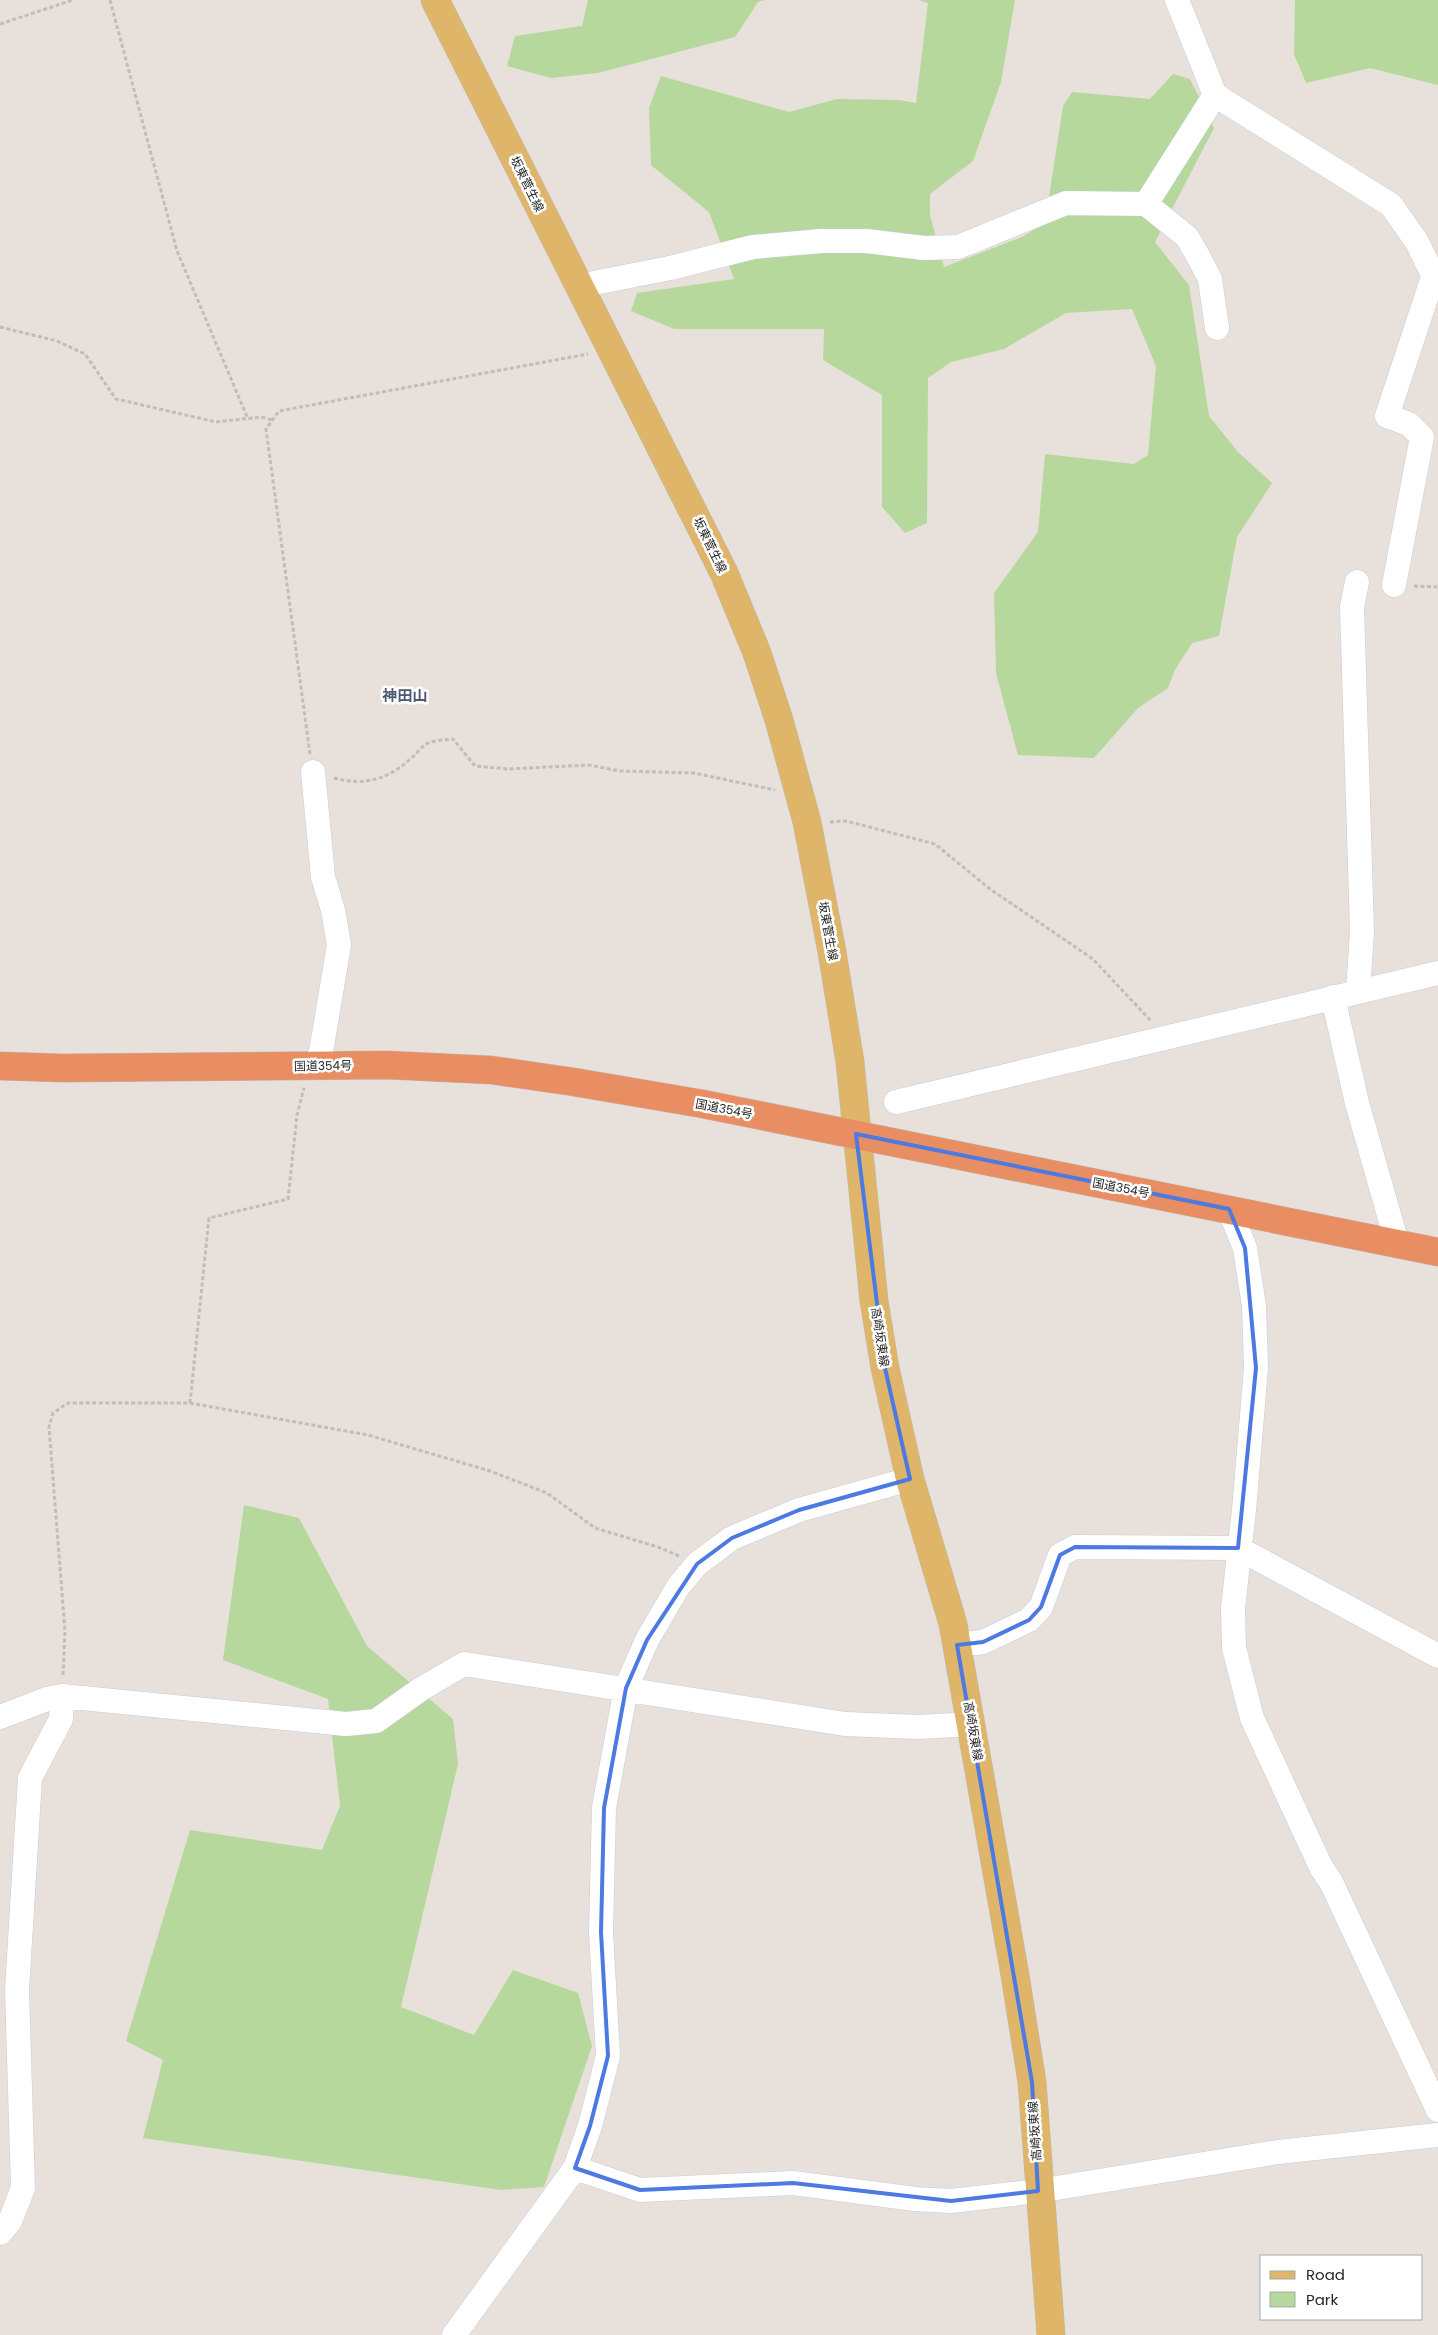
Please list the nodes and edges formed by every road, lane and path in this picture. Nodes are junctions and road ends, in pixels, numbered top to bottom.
1 (73, 0) edge
2 (110, 0) edge
3 (435, 0) edge
4 (1177, 0) edge
5 (0, 24) edge
6 (1216, 95) junction
7 (1146, 204) junction
8 (1435, 281) edge
9 (580, 291) junction
10 (0, 327) edge
11 (1217, 328) dead end
12 (613, 350) junction
13 (248, 419) junction
14 (273, 420) junction
15 (1357, 582) dead end
16 (1394, 585) dead end
17 (313, 772) junction
18 (800, 795) junction
19 (807, 822) junction
20 (1438, 973) edge
21 (1358, 991) junction
22 (1334, 997) junction
23 (1167, 1038) junction
24 (0, 1066) edge
25 (314, 1066) junction
26 (896, 1102) dead end
27 (856, 1134) junction
28 (1229, 1209) junction
29 (1396, 1243) junction
30 (1438, 1252) edge
31 (190, 1403) junction
32 (910, 1479) junction
33 (1238, 1548) junction
34 (697, 1564) junction
35 (957, 1645) junction
36 (1438, 1656) edge
37 (626, 1688) junction
38 (62, 1696) junction
39 (0, 1717) edge
40 (972, 1724) junction
41 (1438, 2110) edge
42 (1438, 2135) edge
43 (575, 2168) junction
44 (1038, 2191) junction
45 (0, 2233) edge
46 (454, 2335) edge
47 (1051, 2335) edge

1 - 5 path
2 - 13 path
3 - 9 main road, 坂東菅生線
4 - 6 street
6 - 7 street
6 - 8 street
7 - 9 street
7 - 11 street
8 - 16 street
9 - 12 main road, 坂東菅生線
10 - 13 path
12 - 14 path
12 - 18 main road, 坂東菅生線
13 - 14 path
14 - 17 path
15 - 21 street
17 - 18 path
17 - 25 street
18 - 19 main road, 坂東菅生線
19 - 23 path
19 - 27 main road, 坂東菅生線
20 - 21 street
21 - 22 street
22 - 23 street
22 - 29 street
23 - 26 street
24 - 25 highway, 国道354号
25 - 27 highway, 国道354号
25 - 31 path
27 - 28 highway, 国道354号
27 - 32 main road, 高崎坂東線
28 - 29 highway, 国道354号
28 - 33 street
29 - 30 highway, 国道354号
31 - 34 path
31 - 38 path
32 - 34 street
32 - 35 main road, 高崎坂東線
33 - 35 street
33 - 36 street
33 - 41 street
34 - 37 street
35 - 40 main road, 高崎坂東線
37 - 38 street
37 - 40 street
37 - 43 street
38 - 39 street
38 - 45 street
40 - 44 main road, 高崎坂東線
42 - 44 street
43 - 44 street
43 - 46 street
44 - 47 main road, 高崎坂東線

